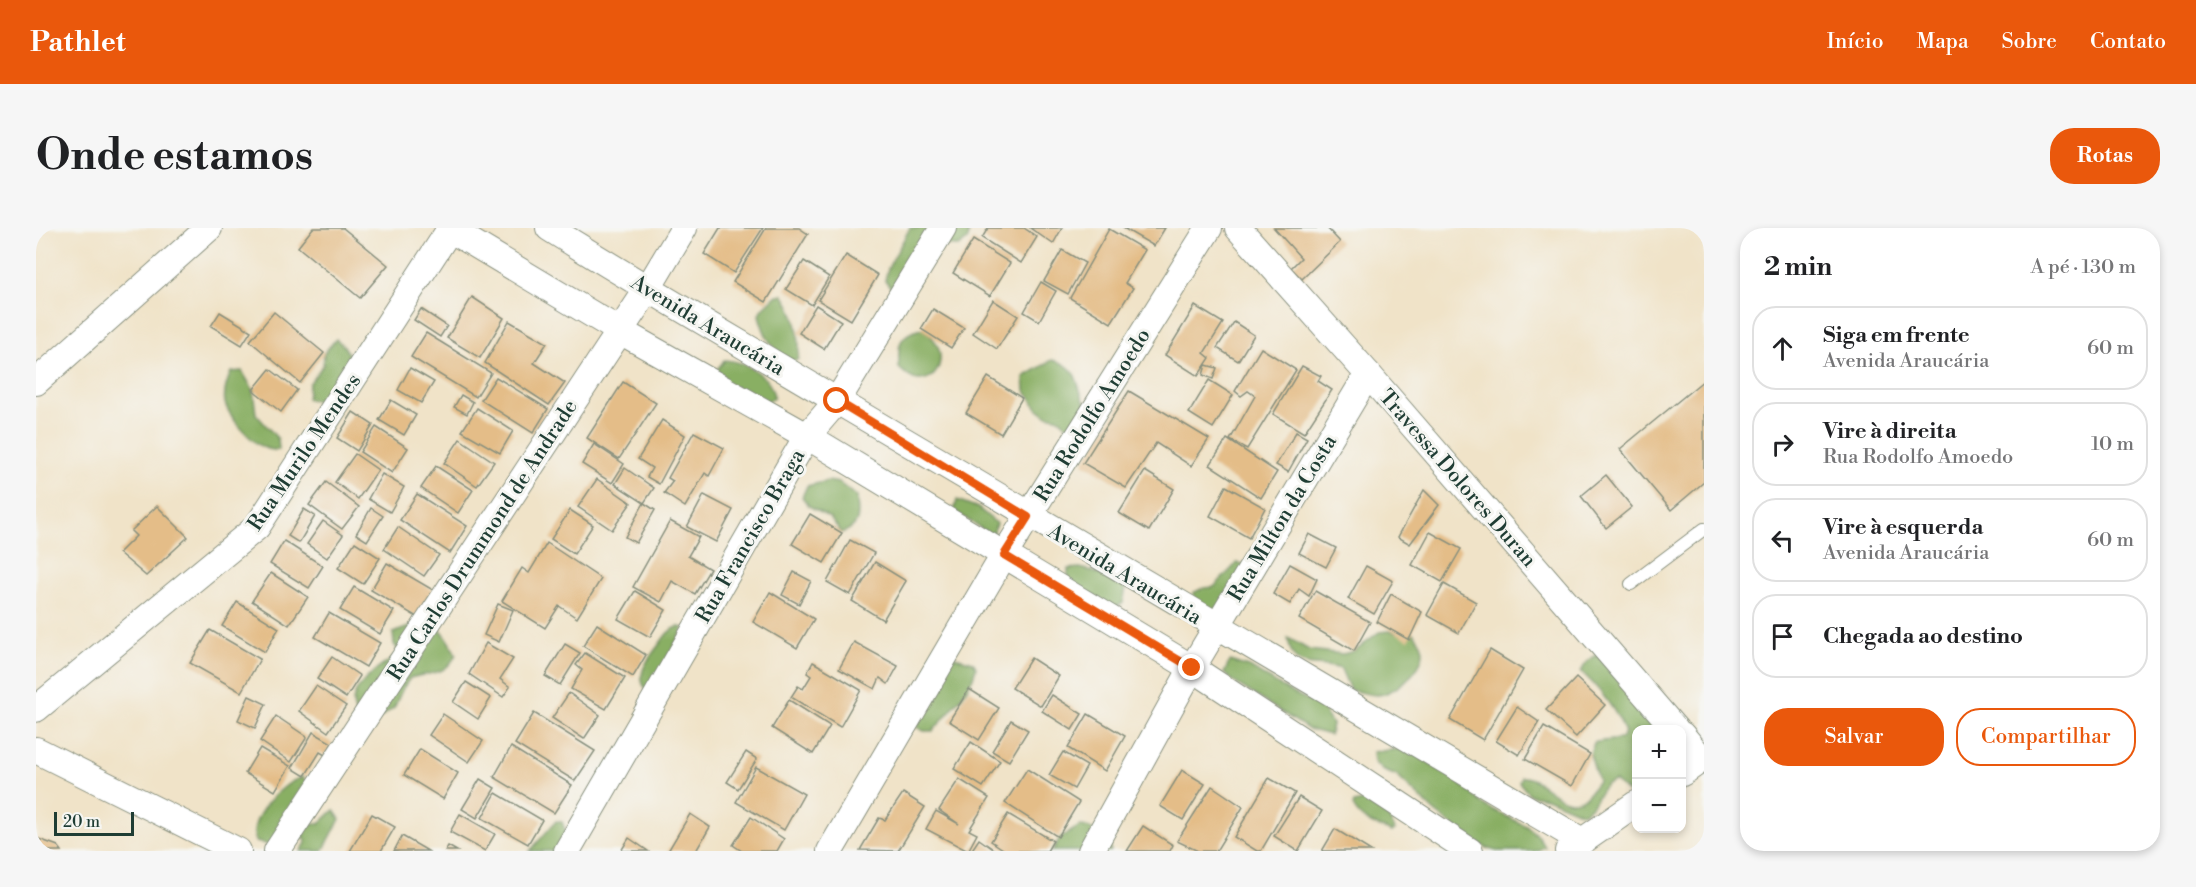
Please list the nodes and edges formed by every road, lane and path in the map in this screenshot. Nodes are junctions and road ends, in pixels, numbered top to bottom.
1 (209, 228) edge
2 (549, 228) edge
3 (684, 228) edge
4 (943, 228) edge
5 (1209, 228) edge
6 (1238, 228) edge
7 (449, 229) edge
8 (647, 290) junction
9 (620, 331) junction
10 (1368, 374) junction
11 (36, 382) edge
12 (837, 401) junction
13 (807, 436) junction
14 (1028, 517) junction
15 (1704, 529) edge
16 (1004, 555) junction
17 (1631, 584) dead end
18 (1217, 628) junction
19 (1192, 668) junction
20 (36, 709) edge
21 (1673, 725) edge
22 (1686, 743) edge
23 (36, 750) edge
24 (1696, 763) edge
25 (1632, 807) edge
26 (1575, 846) edge
27 (238, 851) edge
28 (276, 851) edge
29 (567, 851) edge
30 (830, 851) edge
31 (1091, 851) edge
32 (1470, 851) edge

1 - 11 street
2 - 8 street, Avenida Araucária
3 - 8 street, Rua Carlos Drummond de Andrade
4 - 12 street, Rua Francisco Braga
5 - 14 street, Rua Rodolfo Amoedo
6 - 10 street, Travessa Dolores Duran
7 - 9 street
7 - 20 street, Rua Murilo Mendes
8 - 9 street, Rua Carlos Drummond de Andrade
8 - 12 street, Avenida Araucária
9 - 13 street
9 - 28 street, Rua Carlos Drummond de Andrade
10 - 18 street, Rua Milton da Costa
10 - 21 street, Travessa Dolores Duran
12 - 13 street, Rua Francisco Braga
12 - 14 street, Avenida Araucária
13 - 16 street
13 - 29 street, Rua Francisco Braga
14 - 16 street, Rua Rodolfo Amoedo
14 - 18 street, Avenida Araucária
15 - 17 lane
16 - 19 street
16 - 30 street, Rua Rodolfo Amoedo
18 - 19 street, Rua Milton da Costa
18 - 26 street, Avenida Araucária
19 - 31 street, Rua Milton da Costa
19 - 32 street
22 - 24 street
23 - 27 street
25 - 26 street

